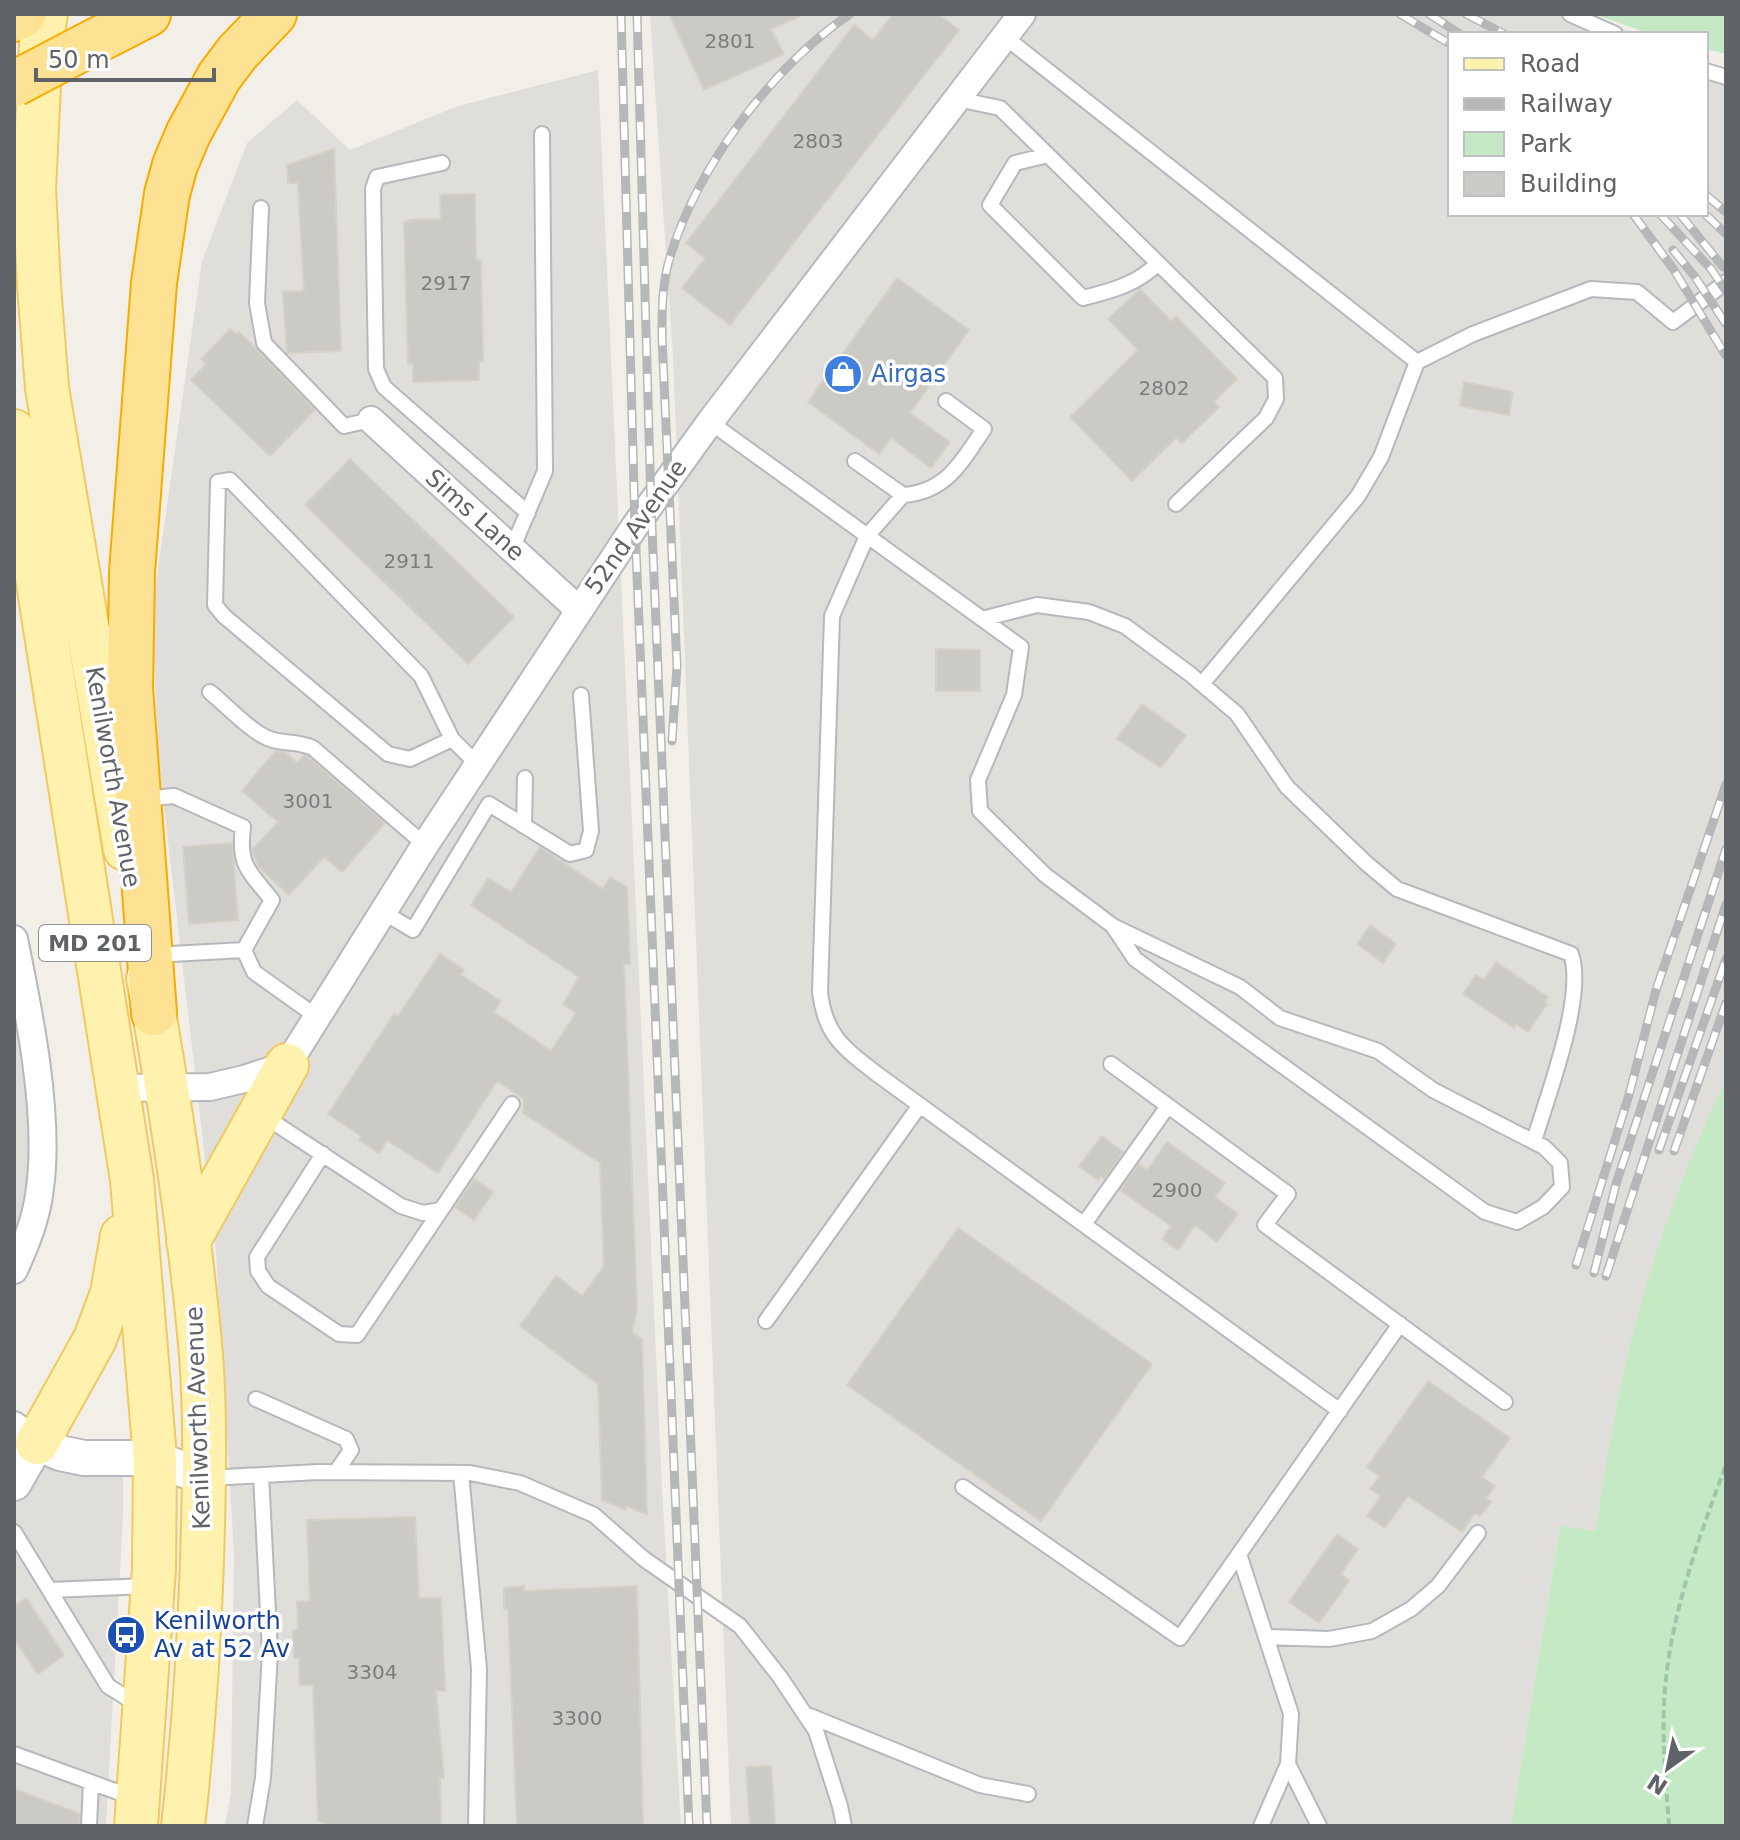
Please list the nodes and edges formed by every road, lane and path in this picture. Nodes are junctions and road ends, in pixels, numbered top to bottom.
1 (24, 14) edge
2 (46, 14) edge
3 (148, 14) edge
4 (274, 14) edge
5 (1022, 14) edge
6 (1570, 14) edge
7 (14, 19) edge
8 (1610, 32) edge
9 (1005, 37) junction
10 (14, 84) edge
11 (957, 99) junction
12 (542, 134) dead end
13 (1048, 155) junction
14 (442, 163) dead end
15 (261, 208) dead end
16 (1158, 263) junction
17 (1726, 282) edge
18 (1417, 362) junction
19 (946, 401) dead end
20 (371, 420) joint
21 (710, 422) junction
22 (14, 431) edge
23 (855, 461) dead end
24 (903, 495) junction
25 (1176, 504) dead end
26 (528, 513) junction
27 (867, 536) junction
28 (512, 549) junction
29 (579, 610) junction
30 (982, 619) junction
31 (1202, 684) junction
32 (210, 692) dead end
33 (581, 695) dead end
34 (452, 739) junction
35 (478, 765) junction
36 (525, 778) dead end
37 (139, 799) junction
38 (524, 826) junction
39 (425, 845) junction
40 (383, 912) junction
41 (1113, 926) junction
42 (14, 939) edge
43 (244, 950) junction
44 (150, 955) junction
45 (154, 1013) junction
46 (317, 1017) junction
47 (21, 1020) edge
48 (1111, 1064) dead end
49 (287, 1065) junction
50 (118, 1088) junction
51 (168, 1088) junction
52 (512, 1104) dead end
53 (920, 1105) junction
54 (1168, 1106) junction
55 (260, 1113) junction
56 (1534, 1141) junction
57 (323, 1154) junction
58 (132, 1180) junction
59 (441, 1210) junction
60 (1084, 1224) junction
61 (188, 1242) junction
62 (14, 1270) edge
63 (766, 1321) dead end
64 (1400, 1324) junction
65 (256, 1399) dead end
66 (1505, 1402) dead end
67 (1340, 1411) junction
68 (25, 1434) edge
69 (155, 1458) junction
70 (1726, 1465) edge
71 (336, 1472) junction
72 (461, 1473) junction
73 (261, 1475) junction
74 (204, 1478) junction
75 (14, 1483) edge
76 (963, 1487) dead end
77 (14, 1532) edge
78 (1478, 1533) dead end
79 (1239, 1554) junction
80 (153, 1586) junction
81 (50, 1590) junction
82 (1266, 1637) junction
83 (146, 1710) junction
84 (804, 1714) junction
85 (14, 1754) edge
86 (1288, 1764) junction
87 (91, 1782) junction
88 (1028, 1794) dead end
89 (137, 1813) edge
90 (89, 1826) edge
91 (183, 1826) edge
92 (255, 1826) edge
93 (476, 1826) edge
94 (844, 1826) edge
95 (1261, 1826) edge
96 (1319, 1826) edge
97 (1669, 1826) edge

1 - 7 highway
2 - 45 main road, Kenilworth Avenue / MD 201
3 - 10 highway, bridge
4 - 37 highway
5 - 9 street, 52nd Avenue
6 - 8 lane
9 - 11 street, 52nd Avenue
9 - 18 lane
11 - 13 lane
11 - 21 street, 52nd Avenue
12 - 26 lane
13 - 16 lane
13 - 16 lane
14 - 26 lane
15 - 20 lane
16 - 25 lane
17 - 18 lane
18 - 31 lane
19 - 24 lane
20 - 28 street, Sims Lane
21 - 27 lane
21 - 29 street, 52nd Avenue
22 - 50 main road, Kenilworth Avenue / MD 201
23 - 24 lane
24 - 27 lane
26 - 28 lane
27 - 30 lane
27 - 53 lane
28 - 29 street, Sims Lane
29 - 35 street, 52nd Avenue
30 - 31 lane
30 - 41 lane
31 - 56 lane
32 - 39 lane
33 - 38 lane
34 - 34 lane
34 - 35 lane
35 - 39 street, 52nd Avenue
36 - 38 lane
37 - 43 lane
37 - 44 highway
38 - 40 lane
39 - 40 street, 52nd Avenue
40 - 46 street, 52nd Avenue
41 - 56 lane
41 - 56 lane
42 - 47 street
43 - 44 lane
43 - 46 lane
44 - 45 highway
45 - 51 main road, Kenilworth Avenue / MD 201
46 - 49 street, 52nd Avenue
47 - 62 street
48 - 54 lane
49 - 51 street
49 - 55 main road
50 - 51 street
50 - 58 main road, Kenilworth Avenue / MD 201
51 - 61 main road, Kenilworth Avenue / MD 201
52 - 59 lane
53 - 60 lane
53 - 63 lane
54 - 60 lane
54 - 64 lane
55 - 57 lane
55 - 61 main road
57 - 59 lane
57 - 59 lane
58 - 68 main road
58 - 69 main road, Kenilworth Avenue / MD 201
60 - 67 lane
61 - 74 main road, Kenilworth Avenue / MD 201
64 - 66 lane
64 - 67 lane
65 - 71 lane
67 - 79 lane
68 - 69 street
68 - 75 street
69 - 74 street
69 - 80 main road, Kenilworth Avenue / MD 201
70 - 97 path
71 - 72 lane
71 - 73 lane
72 - 84 lane
72 - 93 lane
73 - 74 lane
73 - 92 lane
74 - 91 main road, Kenilworth Avenue / MD 201
76 - 79 lane
77 - 81 lane
78 - 82 lane
79 - 82 lane
80 - 81 lane
80 - 83 main road, Kenilworth Avenue / MD 201
81 - 83 lane
82 - 86 lane
83 - 89 main road, Kenilworth Avenue / MD 201
84 - 88 lane
84 - 94 lane
85 - 87 lane
86 - 95 lane
86 - 96 lane
87 - 89 lane
87 - 90 lane

